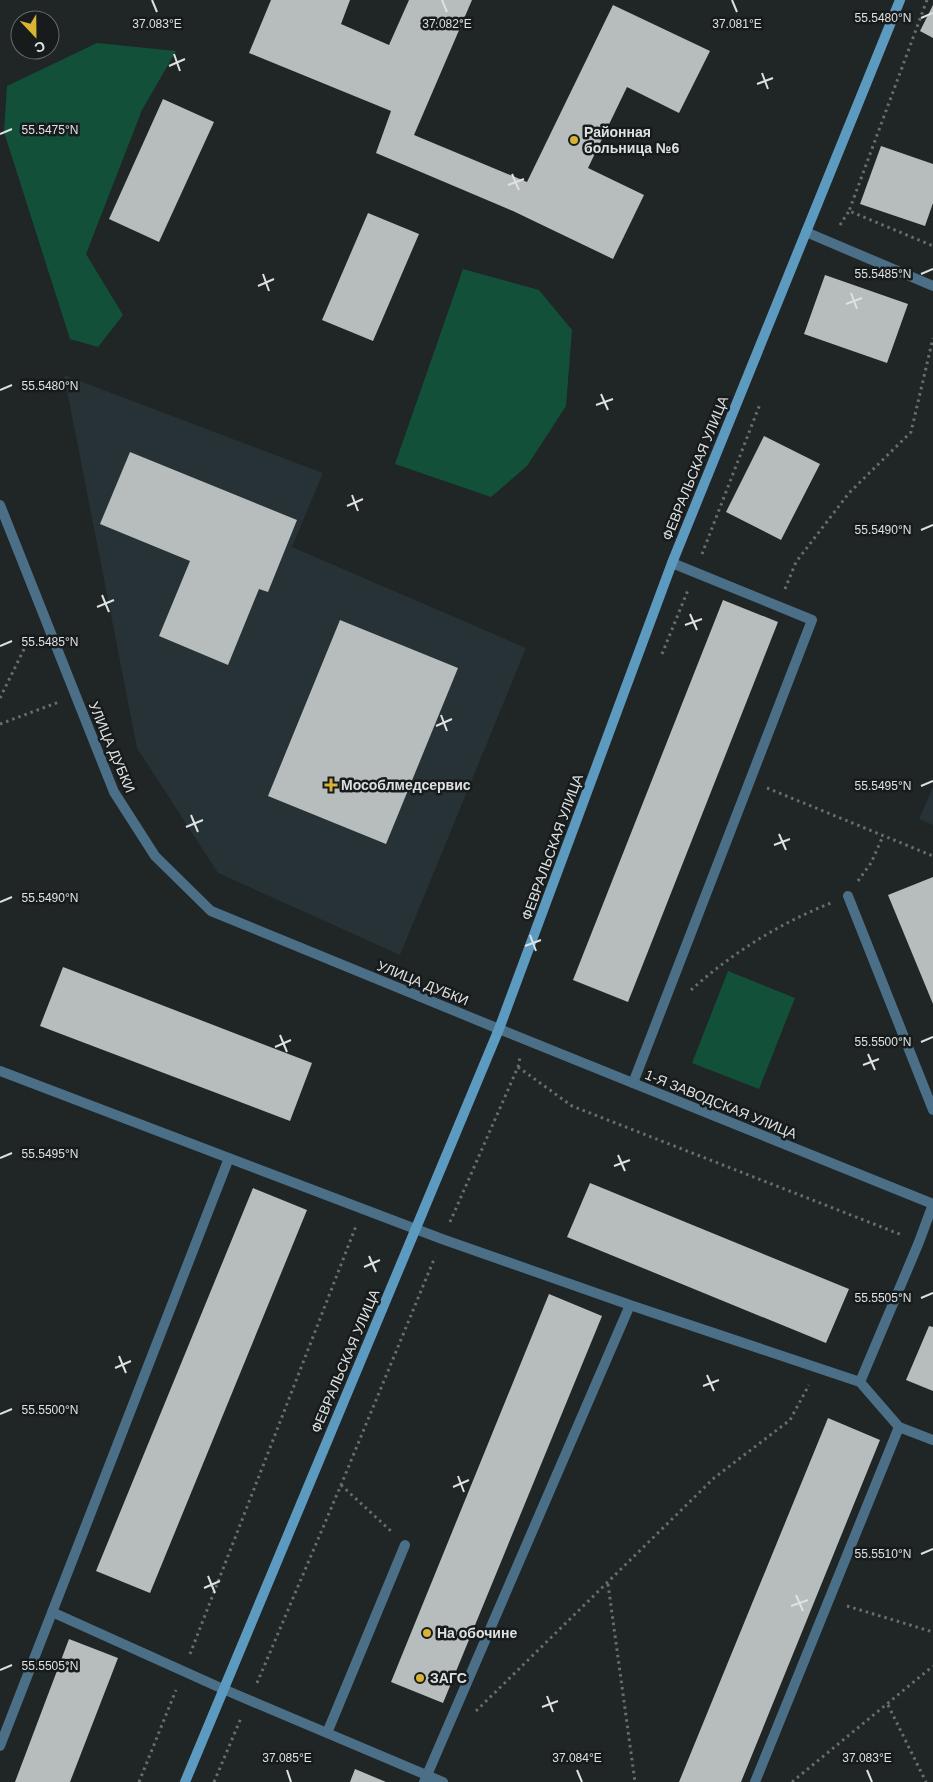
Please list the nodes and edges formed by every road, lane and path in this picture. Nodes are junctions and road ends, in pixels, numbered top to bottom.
1 (900, 0) edge
2 (927, 0) edge
3 (849, 211) junction
4 (806, 232) junction
5 (829, 243) junction
6 (933, 246) edge
7 (933, 286) edge
8 (933, 338) edge
9 (763, 397) dead end
10 (0, 505) edge
11 (672, 563) junction
12 (695, 572) junction
13 (778, 607) junction
14 (42, 612) junction
15 (658, 662) dead end
16 (76, 695) junction
17 (0, 698) edge
18 (0, 724) edge
19 (750, 781) junction
20 (883, 836) junction
21 (933, 856) edge
22 (848, 896) junction
23 (684, 996) dead end
24 (499, 1029) junction
25 (522, 1039) junction
26 (518, 1067) junction
27 (0, 1071) edge
28 (633, 1083) junction
29 (933, 1110) edge
30 (230, 1158) junction
31 (933, 1204) edge
32 (363, 1208) junction
33 (416, 1228) junction
34 (442, 1240) junction
35 (919, 1242) junction
36 (630, 1305) junction
37 (811, 1381) dead end
38 (860, 1382) junction
39 (899, 1426) junction
40 (933, 1440) edge
41 (342, 1485) junction
42 (405, 1545) joint
43 (608, 1584) junction
44 (829, 1601) junction
45 (52, 1612) junction
46 (933, 1632) edge
47 (933, 1666) edge
48 (184, 1671) junction
49 (223, 1689) junction
50 (249, 1700) junction
51 (888, 1704) junction
52 (472, 1715) dead end
53 (327, 1733) junction
54 (0, 1746) edge
55 (426, 1779) edge
56 (139, 1782) edge
57 (185, 1782) edge
58 (214, 1782) edge
59 (443, 1782) edge
60 (635, 1782) edge
61 (755, 1782) edge
62 (792, 1782) edge
63 (926, 1782) edge

1 - 4 main road, ФЕВРАЛЬСКАЯ УЛИЦА
2 - 3 path
3 - 5 path
3 - 6 path
4 - 5 street
4 - 11 main road, ФЕВРАЛЬСКАЯ УЛИЦА
5 - 7 street
8 - 13 path
9 - 12 path
10 - 14 street, УЛИЦА ДУБКИ
11 - 12 street
11 - 24 main road, ФЕВРАЛЬСКАЯ УЛИЦА
12 - 13 street
12 - 15 path
13 - 19 street
14 - 16 street, УЛИЦА ДУБКИ
14 - 17 path
16 - 18 path
16 - 24 street, УЛИЦА ДУБКИ
19 - 20 path
19 - 28 street
20 - 21 path
20 - 22 path
22 - 23 path
22 - 29 street
24 - 25 street, 1-Я ЗАВОДСКАЯ УЛИЦА
24 - 33 main road, ФЕВРАЛЬСКАЯ УЛИЦА
25 - 26 path
25 - 28 street, 1-Я ЗАВОДСКАЯ УЛИЦА
26 - 34 path
26 - 35 path
27 - 30 street
28 - 31 street, 1-Я ЗАВОДСКАЯ УЛИЦА
30 - 32 street
30 - 45 street
31 - 35 street
32 - 33 street
32 - 48 path
33 - 34 street
33 - 49 main road, ФЕВРАЛЬСКАЯ УЛИЦА
34 - 36 street
34 - 41 path
35 - 38 street
36 - 38 street
36 - 55 street
37 - 43 path
38 - 39 street
39 - 40 street
39 - 44 street
41 - 42 path
41 - 50 path
42 - 53 street
43 - 52 path
43 - 60 path
44 - 46 path
44 - 61 street
45 - 48 street
45 - 54 street
47 - 51 path
48 - 49 street
48 - 56 path
49 - 50 street
49 - 57 main road, ФЕВРАЛЬСКАЯ УЛИЦА
50 - 53 street
50 - 58 path
51 - 62 path
51 - 63 path
53 - 55 street
55 - 59 street

